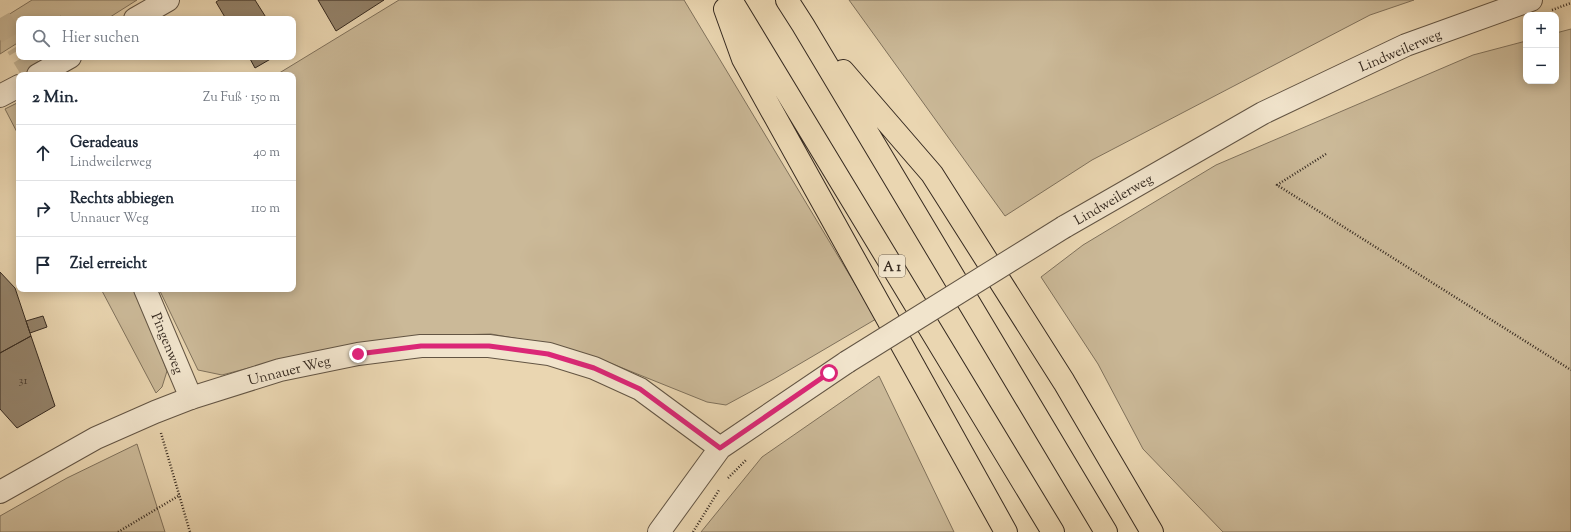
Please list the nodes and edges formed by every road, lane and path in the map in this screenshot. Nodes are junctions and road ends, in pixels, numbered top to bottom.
1 (168, 0) edge
2 (722, 0) edge
3 (731, 0) edge
4 (787, 0) edge
5 (1531, 0) edge
6 (1571, 3) edge
7 (1551, 10) dead end
8 (140, 16) edge
9 (803, 25) junction
10 (65, 60) edge
11 (43, 72) edge
12 (16, 88) edge
13 (0, 96) edge
14 (1326, 154) dead end
15 (147, 292) edge
16 (1571, 370) edge
17 (190, 398) junction
18 (155, 412) junction
19 (720, 448) junction
20 (749, 457) dead end
21 (967, 461) junction
22 (1114, 465) junction
23 (726, 480) dead end
24 (722, 486) dead end
25 (0, 492) edge
26 (180, 496) junction
27 (118, 532) edge
28 (190, 532) edge
29 (659, 532) edge
30 (693, 532) edge
31 (1001, 532) edge
32 (1006, 532) edge
33 (1053, 532) edge
34 (1106, 532) edge
35 (1152, 532) edge
36 (1164, 532) edge

1 - 8 street
2 - 21 highway
3 - 33 highway, A 1
4 - 9 highway
5 - 19 street, Lindweilerweg, bridge
6 - 7 path
9 - 22 highway
9 - 34 highway
10 - 11 street
12 - 13 street
14 - 16 path
15 - 17 street, Pingenweg
17 - 18 street, Unnauer Weg
17 - 19 street, Unnauer Weg
18 - 25 street, Unnauer Weg
18 - 26 path
19 - 29 street, Lindweilerweg
20 - 23 path
21 - 31 highway
21 - 32 highway
22 - 35 highway
22 - 36 highway
24 - 30 path
26 - 27 path
26 - 28 path

